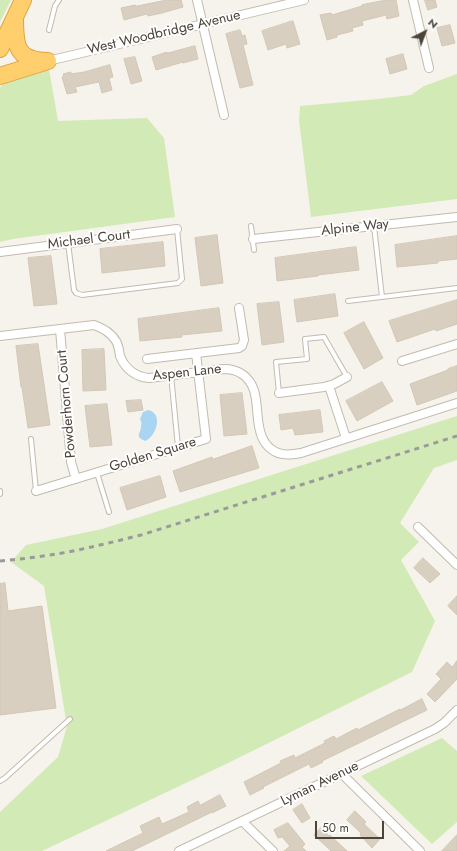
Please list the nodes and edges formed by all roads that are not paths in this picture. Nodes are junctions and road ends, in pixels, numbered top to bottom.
1 (24, 0) edge
2 (59, 0) edge
3 (197, 0) edge
4 (304, 0) edge
5 (413, 0) edge
6 (15, 16) junction
7 (203, 24) junction
8 (49, 30) dead end
9 (0, 49) edge
10 (48, 61) junction
11 (429, 68) dead end
12 (0, 76) edge
13 (224, 115) dead end
14 (457, 217) edge
15 (374, 225) junction
16 (251, 226) dead end
17 (177, 229) joint
18 (253, 239) junction
19 (68, 243) junction
20 (254, 250) dead end
21 (0, 252) edge
22 (457, 288) edge
23 (382, 297) junction
24 (348, 301) dead end
25 (239, 308) dead end
26 (60, 329) junction
27 (0, 336) edge
28 (457, 344) edge
29 (196, 353) junction
30 (147, 359) dead end
31 (402, 361) dead end
32 (198, 372) junction
33 (171, 375) junction
34 (347, 377) joint
35 (329, 386) junction
36 (279, 393) joint
37 (457, 403) edge
38 (346, 438) junction
39 (31, 439) dead end
40 (178, 447) junction
41 (97, 473) junction
42 (76, 479) junction
43 (36, 491) joint
44 (109, 512) dead end
45 (418, 527) dead end
46 (457, 565) edge
47 (457, 710) edge
48 (70, 719) dead end
49 (341, 773) junction
50 (0, 781) edge
51 (242, 821) junction
52 (179, 851) edge
53 (273, 851) edge
54 (420, 851) edge

1 - 6 highway
2 - 8 lane
3 - 7 street
4 - 7 street, West Woodbridge Avenue
5 - 11 street
6 - 9 highway
6 - 10 highway
7 - 10 street, West Woodbridge Avenue
7 - 13 street
10 - 12 highway
14 - 15 street, Alpine Way
15 - 18 street, Alpine Way
15 - 23 lane
16 - 18 lane
17 - 19 street, Michael Court
17 - 19 lane
18 - 20 lane
19 - 21 street, Michael Court
22 - 23 lane
23 - 24 lane
25 - 29 street
26 - 27 street, Aspen Lane
26 - 33 street, Aspen Lane
26 - 42 street, Powderhorn Court
28 - 31 street
29 - 30 street
29 - 32 street
32 - 33 street, Aspen Lane
32 - 38 street, Aspen Lane
32 - 40 street, Golden Square
33 - 40 lane
34 - 35 street
34 - 36 lane
35 - 36 street
35 - 38 street
37 - 38 street, Aspen Lane
39 - 43 lane
40 - 41 street, Golden Square
41 - 42 street, Golden Square
41 - 44 lane
42 - 43 street, Golden Square
45 - 46 street
47 - 49 street, Lyman Avenue
48 - 50 lane
49 - 51 street, Lyman Avenue
49 - 54 street
51 - 52 street, Lyman Avenue
51 - 53 street

